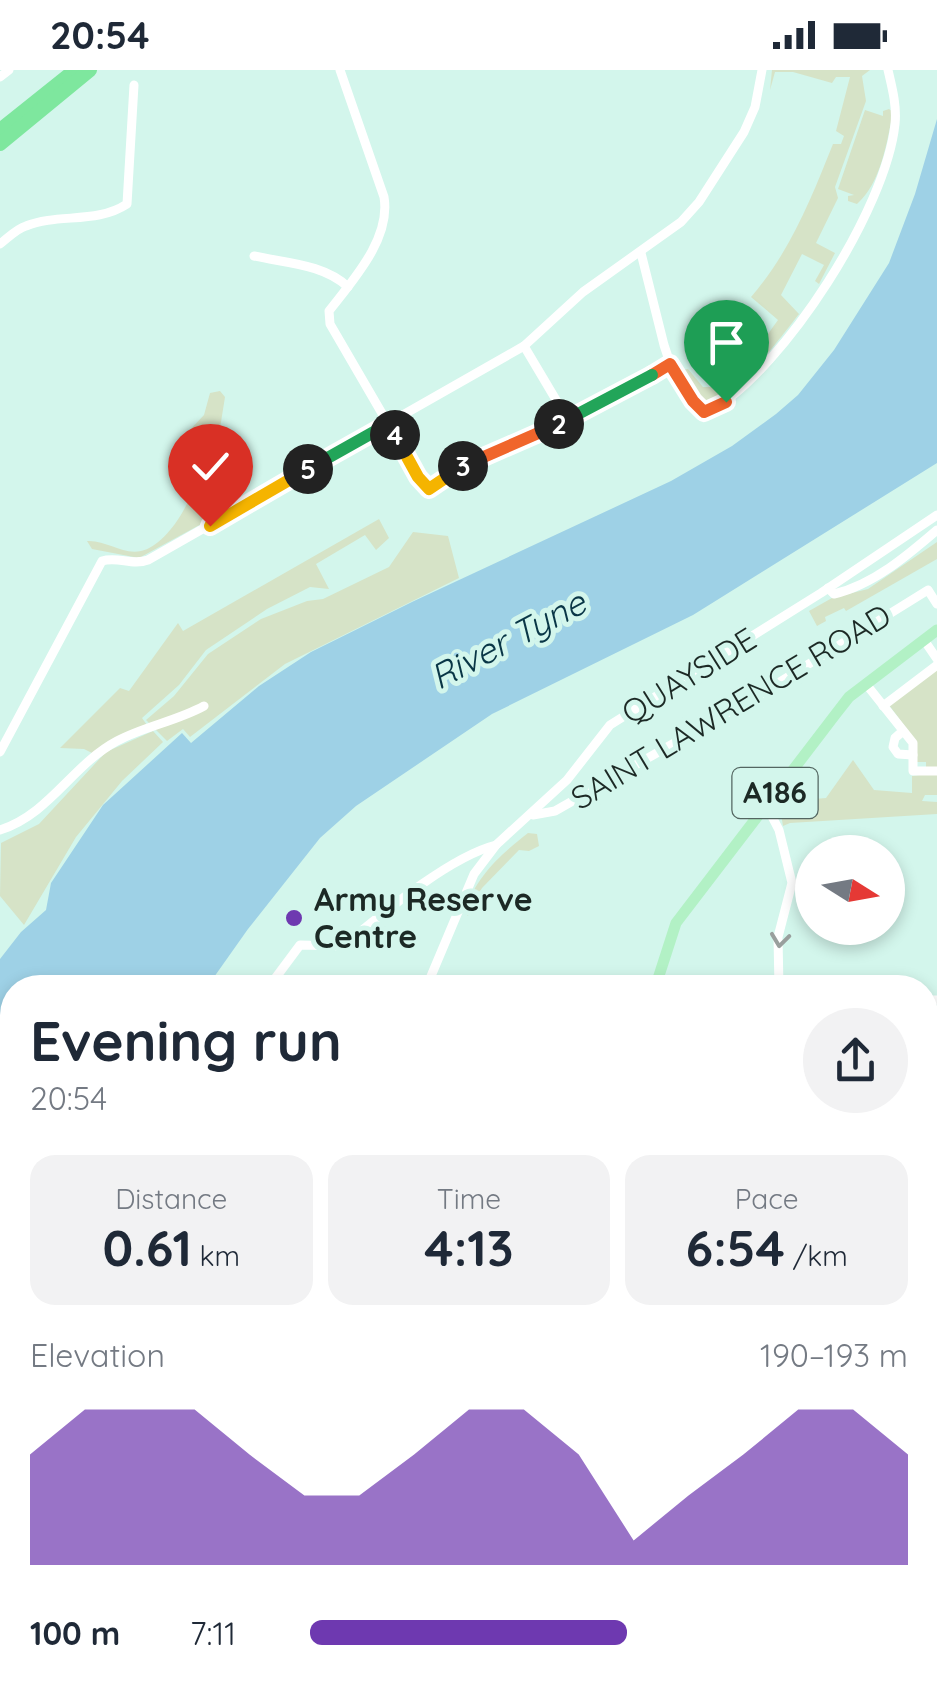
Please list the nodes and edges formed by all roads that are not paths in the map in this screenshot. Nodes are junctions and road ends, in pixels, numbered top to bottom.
1 (9, 70) edge
2 (75, 70) edge
3 (90, 70) edge
4 (340, 70) edge
5 (762, 70) edge
6 (888, 70) edge
7 (0, 77) edge
8 (134, 85) dead end
9 (0, 130) edge
10 (0, 144) edge
11 (0, 244) edge
12 (641, 253) junction
13 (254, 256) dead end
14 (348, 287) junction
15 (524, 346) junction
16 (670, 364) junction
17 (568, 420) junction
18 (388, 424) junction
19 (937, 515) edge
20 (937, 530) edge
21 (828, 588) junction
22 (932, 588) edge
23 (937, 604) edge
24 (937, 630) edge
25 (924, 640) junction
26 (937, 662) edge
27 (866, 684) junction
28 (204, 706) dead end
29 (884, 706) junction
30 (903, 732) junction
31 (0, 752) edge
32 (913, 756) junction
33 (937, 771) edge
34 (766, 805) junction
35 (532, 815) junction
36 (0, 830) edge
37 (496, 845) junction
38 (278, 975) edge
39 (431, 975) edge
40 (658, 975) edge
41 (779, 975) edge

1 - 7 street
2 - 9 highway
3 - 10 highway
4 - 14 street
5 - 12 street
6 - 16 street
8 - 11 street
12 - 15 street
12 - 16 street
13 - 14 street
14 - 18 street
15 - 17 street
15 - 18 street
16 - 17 street
17 - 18 street
18 - 31 street
19 - 21 street, QUAYSIDE
20 - 21 street, SAINT LAWRENCE ROAD
21 - 35 street, QUAYSIDE
22 - 23 street, SAINT LAWRENCE ROAD
22 - 35 street, SAINT LAWRENCE ROAD
24 - 25 main road, A186
25 - 26 street
25 - 27 main road, A186
26 - 29 street
27 - 29 street
27 - 34 main road, A186
28 - 36 street
29 - 30 street
30 - 32 street
30 - 32 street
32 - 33 street
34 - 40 main road, A186
34 -> 41 street
35 - 37 street, QUAYSIDE
37 - 38 street
37 - 39 street, QUAYSIDE

